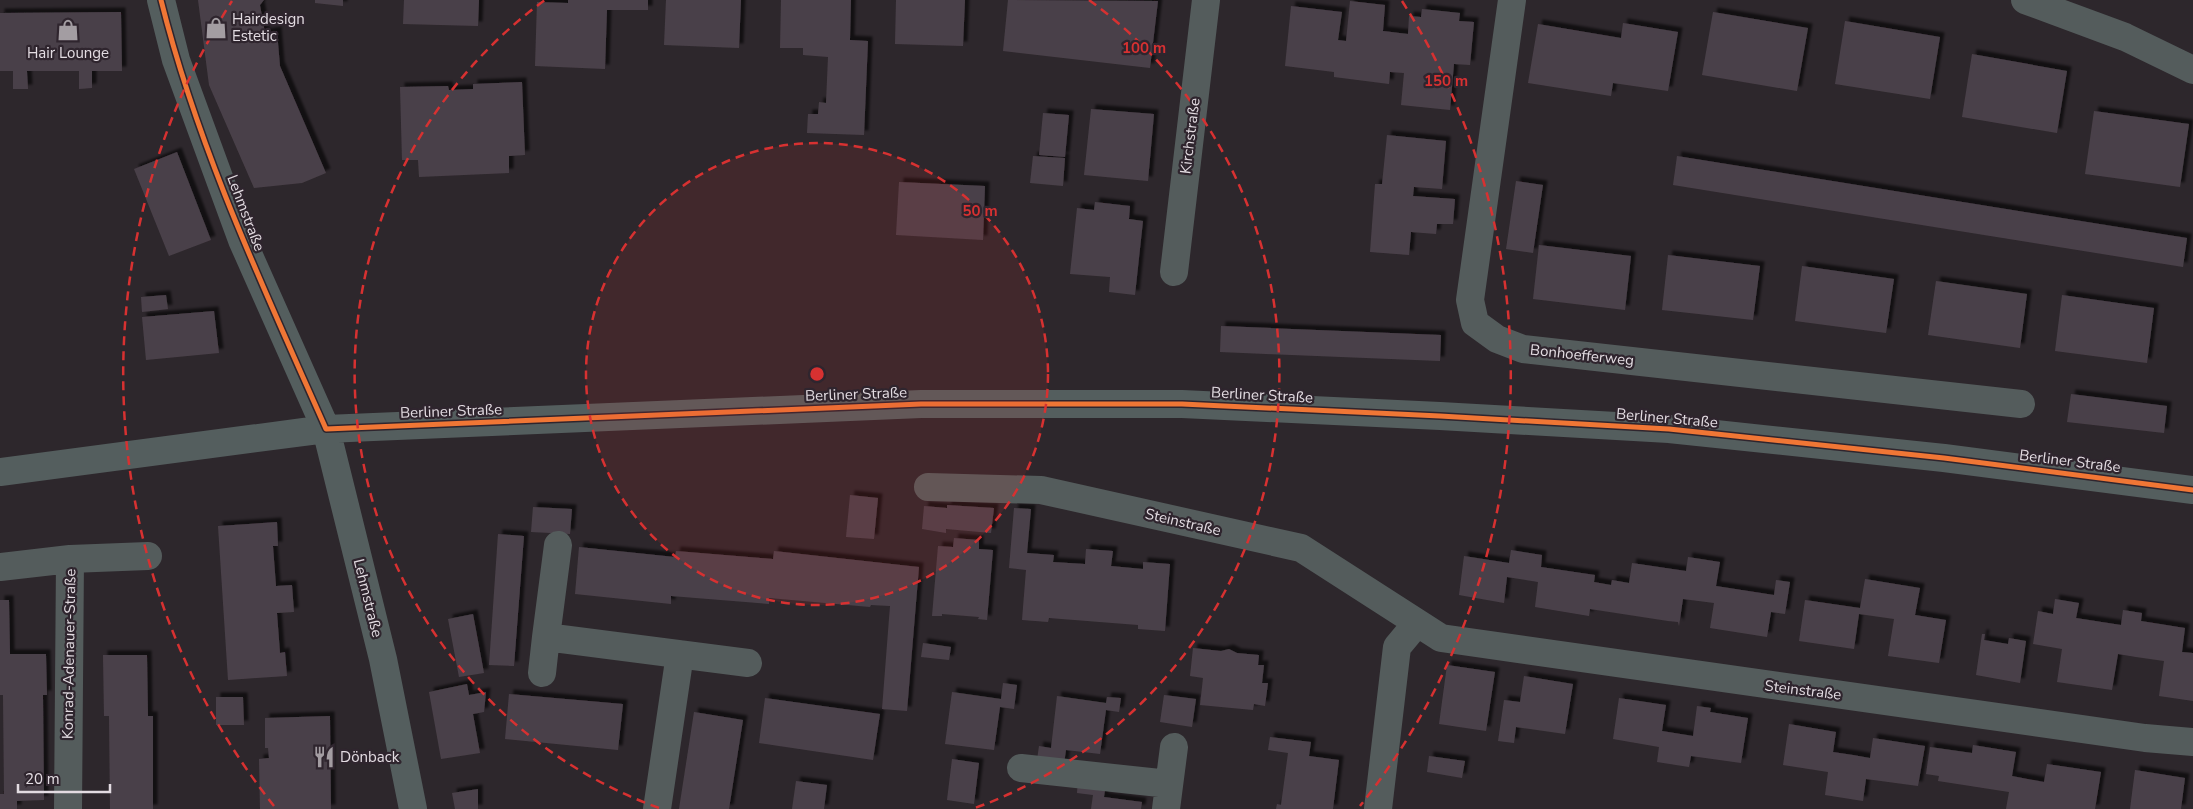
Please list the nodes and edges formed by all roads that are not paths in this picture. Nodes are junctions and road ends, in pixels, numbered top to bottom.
1 (161, 0) edge
2 (1206, 0) edge
3 (1512, 0) edge
4 (2025, 0) edge
5 (2193, 70) edge
6 (1174, 272) dead end
7 (2021, 404) dead end
8 (326, 429) junction
9 (0, 472) edge
10 (928, 487) dead end
11 (2193, 490) edge
12 (558, 545) dead end
13 (148, 556) dead end
14 (70, 559) junction
15 (0, 567) edge
16 (1417, 623) junction
17 (546, 637) junction
18 (680, 654) junction
19 (748, 663) dead end
20 (542, 673) dead end
21 (2193, 742) edge
22 (1174, 747) dead end
23 (1021, 768) dead end
24 (1168, 796) edge
25 (68, 809) edge
26 (413, 809) edge
27 (657, 809) edge
28 (1378, 809) edge

1 - 8 main road, Lehmstraße
2 - 6 street, Kirchstraße
3 - 7 street, Bonhoefferweg
4 - 5 street
8 - 9 main road, Berliner Straße
8 - 11 main road, Berliner Straße
8 - 26 main road, Lehmstraße
10 - 16 street, Steinstraße
12 - 17 street
13 - 14 street
14 - 15 street
14 - 25 street, Konrad-Adenauer-Straße
16 - 21 street, Steinstraße
16 - 28 street
17 - 18 street
17 - 20 street
18 - 19 street
18 - 27 street
22 - 24 street
23 - 24 street

